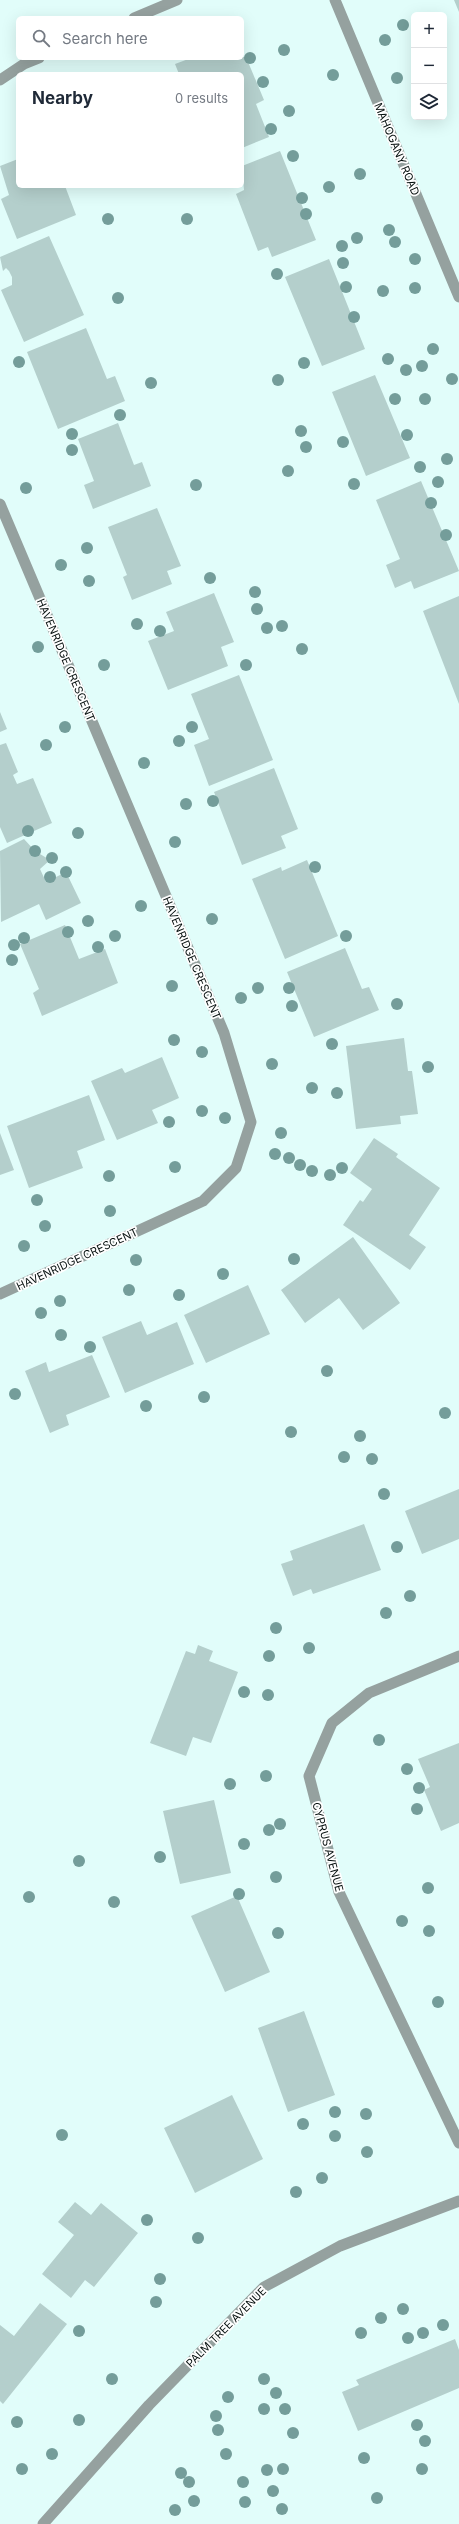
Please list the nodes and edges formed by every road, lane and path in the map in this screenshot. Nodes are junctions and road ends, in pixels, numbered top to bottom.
1 (177, 0) edge
2 (335, 0) edge
3 (139, 16) edge
4 (34, 60) edge
5 (0, 80) edge
6 (459, 297) edge
7 (0, 504) edge
8 (0, 1294) edge
9 (459, 1656) edge
10 (459, 2143) edge
11 (459, 2201) edge
12 (43, 2524) edge

1 - 3 street
2 - 6 street, MAHOGANY ROAD
4 - 5 street
7 - 8 street, HAVENRIDGE CRESCENT
9 - 10 street, CYPRUS AVENUE
11 - 12 street, PALM TREE AVENUE

